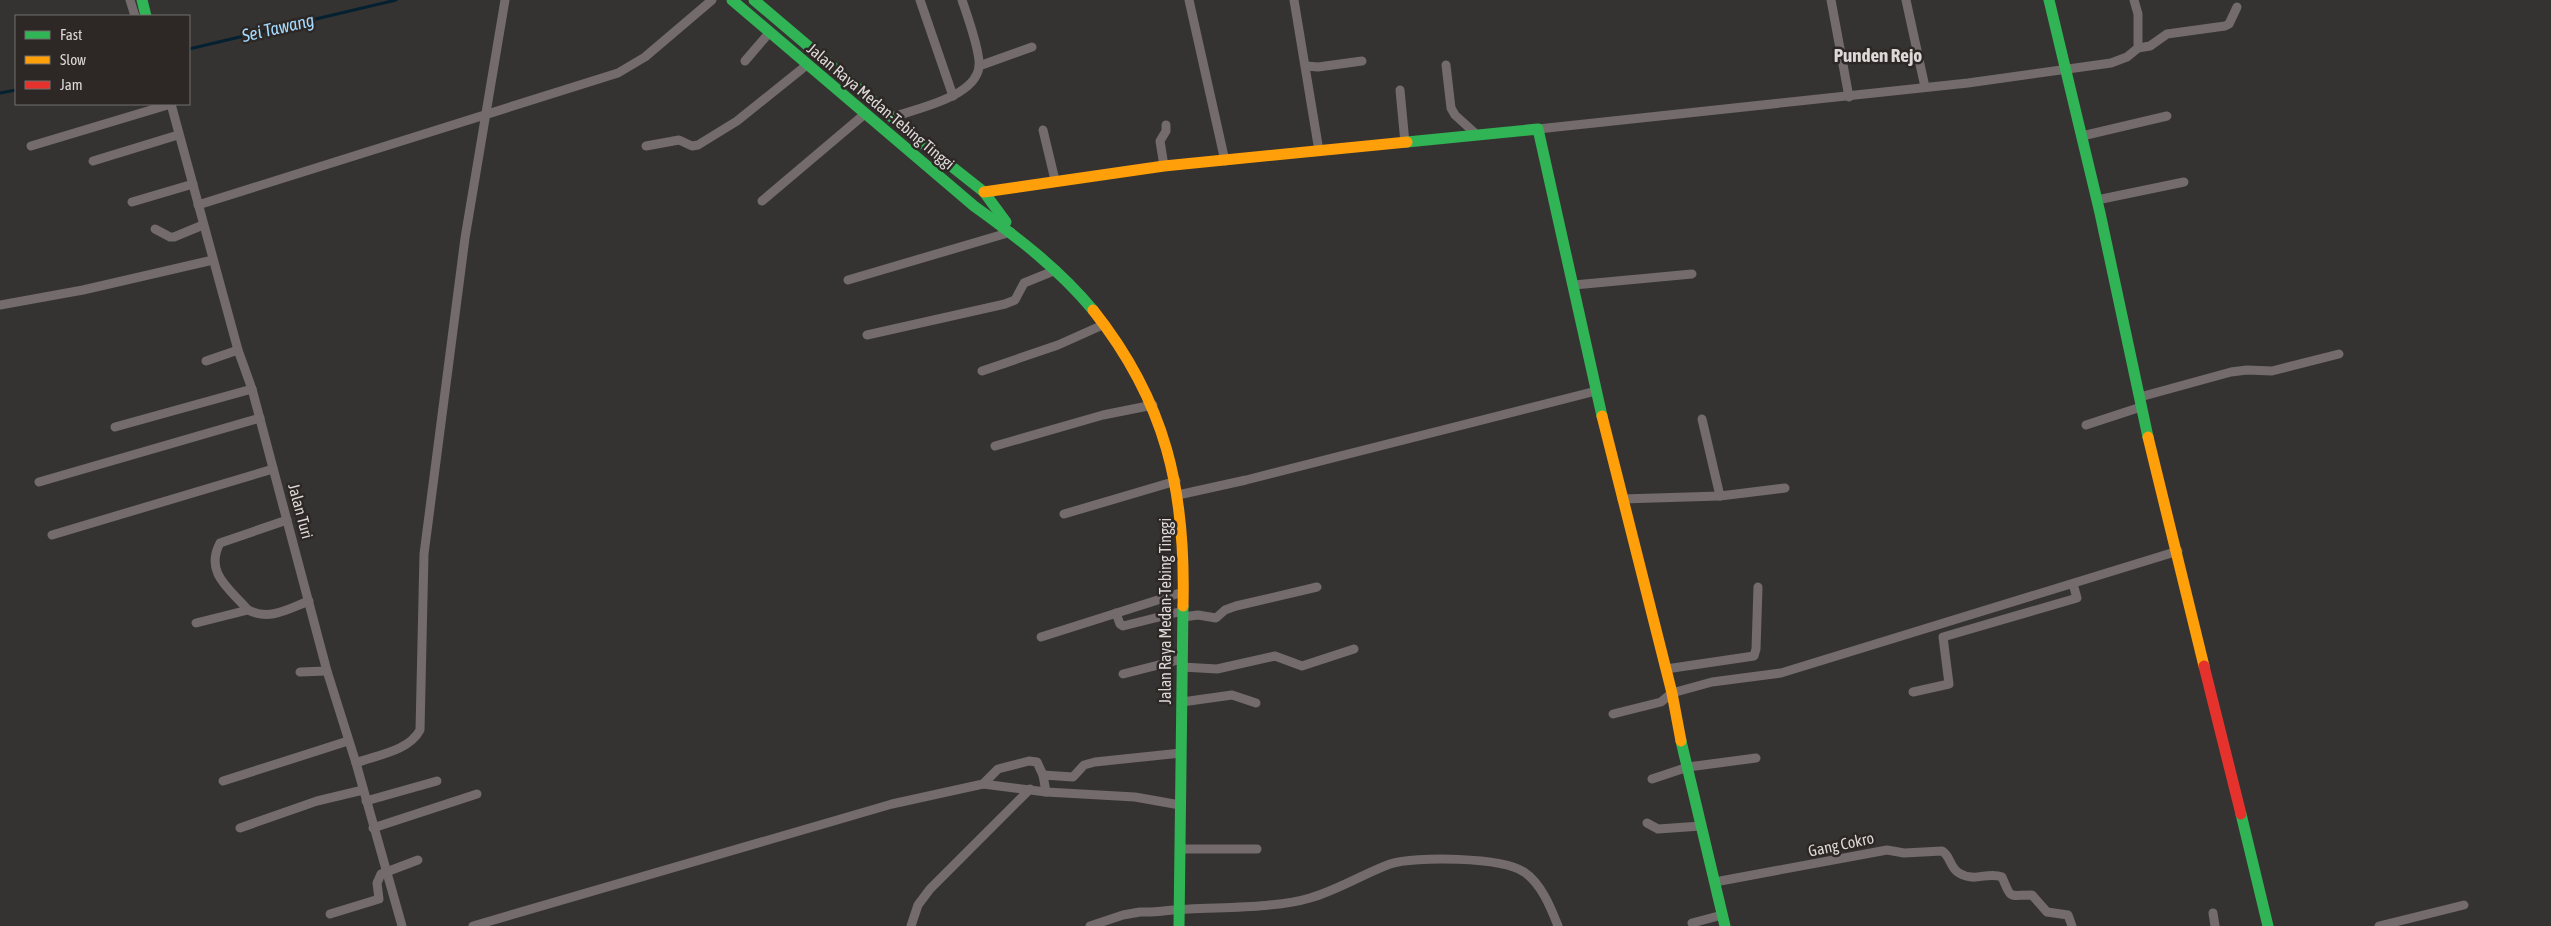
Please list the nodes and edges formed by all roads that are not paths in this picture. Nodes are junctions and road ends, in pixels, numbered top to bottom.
1 (130, 0) edge
2 (142, 0) edge
3 (505, 0) edge
4 (712, 0) edge
5 (732, 0) edge
6 (754, 0) edge
7 (920, 0) edge
8 (962, 0) edge
9 (1189, 0) edge
10 (1294, 0) edge
11 (1831, 0) edge
12 (1906, 0) edge
13 (2049, 0) edge
14 (2134, 0) edge
15 (2237, 7) dead end
16 (134, 15) edge
17 (146, 15) edge
18 (769, 33) junction
19 (1032, 47) dead end
20 (2138, 48) junction
21 (1362, 61) dead end
22 (745, 62) dead end
23 (808, 64) junction
24 (1446, 65) dead end
25 (979, 66) junction
26 (1306, 66) junction
27 (2067, 70) junction
28 (1925, 87) junction
29 (1400, 90) dead end
30 (953, 96) junction
31 (1849, 97) junction
32 (168, 105) edge
33 (171, 105) edge
34 (866, 113) junction
35 (485, 114) junction
36 (2167, 116) dead end
37 (893, 117) junction
38 (1166, 125) dead end
39 (1538, 129) junction
40 (1043, 130) dead end
41 (1476, 134) junction
42 (178, 135) junction
43 (2082, 136) junction
44 (1405, 144) junction
45 (31, 146) dead end
46 (646, 146) dead end
47 (1319, 151) junction
48 (93, 160) dead end
49 (1225, 161) junction
50 (1164, 166) junction
51 (1055, 180) junction
52 (2184, 182) dead end
53 (193, 184) junction
54 (984, 192) junction
55 (2097, 200) junction
56 (762, 201) dead end
57 (132, 202) dead end
58 (198, 205) junction
59 (203, 225) junction
60 (155, 229) dead end
61 (1013, 231) junction
62 (213, 260) junction
63 (1056, 270) junction
64 (1692, 274) dead end
65 (848, 280) dead end
66 (1574, 285) junction
67 (0, 305) edge
68 (1105, 324) junction
69 (867, 335) dead end
70 (238, 350) junction
71 (2339, 354) dead end
72 (206, 361) dead end
73 (982, 371) dead end
74 (252, 389) junction
75 (1596, 390) junction
76 (2141, 402) junction
77 (1153, 405) junction
78 (260, 418) junction
79 (1702, 418) dead end
80 (2086, 425) dead end
81 (116, 427) dead end
82 (995, 446) dead end
83 (273, 469) junction
84 (1176, 481) junction
85 (39, 482) dead end
86 (1785, 488) dead end
87 (1178, 495) junction
88 (1720, 496) junction
89 (1622, 499) junction
90 (1064, 514) dead end
91 (287, 520) junction
92 (52, 534) dead end
93 (2178, 550) junction
94 (2073, 584) junction
95 (1758, 587) dead end
96 (1318, 588) dead end
97 (1183, 592) junction
98 (309, 601) junction
99 (248, 610) junction
100 (1116, 613) junction
101 (1183, 614) junction
102 (196, 623) dead end
103 (1041, 637) dead end
104 (1354, 650) dead end
105 (1182, 663) junction
106 (1666, 669) junction
107 (327, 671) junction
108 (300, 672) dead end
109 (1123, 674) dead end
110 (1913, 692) dead end
111 (1672, 693) junction
112 (1182, 702) junction
113 (1256, 703) dead end
114 (1613, 714) dead end
115 (348, 741) junction
116 (1181, 753) junction
117 (1756, 758) dead end
118 (356, 763) junction
119 (1688, 767) junction
120 (1652, 779) dead end
121 (223, 781) dead end
122 (437, 781) dead end
123 (983, 784) junction
124 (1045, 784) junction
125 (1030, 789) junction
126 (363, 790) junction
127 (478, 794) dead end
128 (366, 801) junction
129 (1180, 805) junction
130 (1647, 822) dead end
131 (1701, 826) junction
132 (240, 828) dead end
133 (373, 828) junction
134 (1180, 848) junction
135 (1258, 849) dead end
136 (418, 860) dead end
137 (387, 870) junction
138 (1715, 882) junction
139 (2464, 905) dead end
140 (1179, 909) junction
141 (2213, 913) dead end
142 (330, 914) dead end
143 (1723, 920) edge
144 (1692, 923) dead end
145 (402, 926) edge
146 (473, 926) edge
147 (911, 926) edge
148 (1090, 926) edge
149 (1179, 926) edge
150 (1558, 926) edge
151 (2072, 926) edge
152 (2215, 926) edge
153 (2268, 926) edge
154 (2379, 926) edge

1 - 16 street
2 - 17 main road
3 - 35 street
4 - 35 street
5 - 18 main road, Jalan Raya Medan-Tebing Tinggi
6 - 37 main road, Jalan Raya Medan-Tebing Tinggi
7 - 30 street
8 - 25 street
9 - 49 street
10 - 26 street
11 - 31 street
12 - 28 street
13 - 27 main road
14 - 20 street
15 - 20 street
18 - 22 street
18 - 23 main road, Jalan Raya Medan-Tebing Tinggi
19 - 25 street
20 - 27 street
21 - 26 street
23 - 34 main road, Jalan Raya Medan-Tebing Tinggi
23 - 46 street
24 - 41 street
25 - 30 street
26 - 47 street
27 - 28 street
27 - 43 main road
28 - 31 street
29 - 44 street
30 - 37 street
31 - 39 street
32 - 45 street
33 - 42 street, Jalan Turi
34 - 56 street
34 - 61 main road, Jalan Raya Medan-Tebing Tinggi
35 - 58 street
35 - 118 street
36 - 43 street
37 - 54 main road, Jalan Raya Medan-Tebing Tinggi
38 - 50 street
39 - 41 main road
39 - 66 main road
40 - 51 street
41 - 44 main road
42 - 48 street
42 - 53 street, Jalan Turi
43 - 55 main road
44 - 47 main road
47 - 49 main road
49 - 50 main road
50 - 51 main road
51 - 54 main road
52 - 55 street
53 - 57 street
53 - 58 street, Jalan Turi
54 - 61 main road, Jalan Raya Medan-Tebing Tinggi
55 - 76 main road
58 - 59 street, Jalan Turi
59 - 60 street
59 - 62 street, Jalan Turi
61 - 63 main road, Jalan Raya Medan-Tebing Tinggi
61 - 65 street
62 - 67 street
62 - 70 street, Jalan Turi
63 - 68 main road, Jalan Raya Medan-Tebing Tinggi
63 - 69 street
64 - 66 street
66 - 75 main road
68 - 73 street
68 - 77 main road, Jalan Raya Medan-Tebing Tinggi
70 - 72 street
70 - 74 street, Jalan Turi
71 - 76 street
74 - 78 street, Jalan Turi
74 - 81 street
75 - 87 street
75 - 89 main road
76 - 80 street
76 - 93 main road
77 - 82 street
77 - 84 main road, Jalan Raya Medan-Tebing Tinggi
78 - 83 street, Jalan Turi
78 - 85 street
79 - 88 street
83 - 91 street, Jalan Turi
83 - 92 street
84 - 87 main road, Jalan Raya Medan-Tebing Tinggi
84 - 90 street
86 - 88 street
87 - 97 main road, Jalan Raya Medan-Tebing Tinggi
88 - 89 street
89 - 106 main road
91 - 98 street, Jalan Turi
91 - 99 street
93 - 94 street
93 - 153 main road
94 - 110 street
94 - 111 street
95 - 106 street
96 - 101 street
97 - 100 street
97 - 101 main road, Jalan Raya Medan-Tebing Tinggi
98 - 99 street
98 - 107 street, Jalan Turi
99 - 102 street
100 - 101 street
100 - 103 street
101 - 105 main road, Jalan Raya Medan-Tebing Tinggi
104 - 105 street
105 - 109 street
105 - 112 main road, Jalan Raya Medan-Tebing Tinggi
106 - 111 main road
107 - 108 street
107 - 115 street, Jalan Turi
111 - 114 street
111 - 119 main road
112 - 113 street
112 - 116 main road, Jalan Raya Medan-Tebing Tinggi
115 - 118 street, Jalan Turi
115 - 121 street
116 - 124 street
116 - 129 main road, Jalan Raya Medan-Tebing Tinggi
117 - 119 street
118 - 126 street, Jalan Turi
119 - 120 street
119 - 131 main road
122 - 128 street
123 - 124 street
123 - 125 street
123 - 146 street
124 - 125 street
124 - 129 street
125 - 147 street
126 - 128 street, Jalan Turi
126 - 132 street
127 - 133 street
128 - 133 street, Jalan Turi
129 - 134 main road, Jalan Raya Medan-Tebing Tinggi
130 - 131 street
131 - 138 main road
133 - 137 street, Jalan Turi
134 - 135 street
134 - 140 main road, Jalan Raya Medan-Tebing Tinggi
136 - 137 street
137 - 142 street
137 - 145 street, Jalan Turi
138 - 143 main road
138 - 151 street, Gang Cokro
139 - 154 street
140 - 148 street
140 - 149 main road, Jalan Raya Medan-Tebing Tinggi
140 - 150 street
141 - 152 street
143 - 144 street

